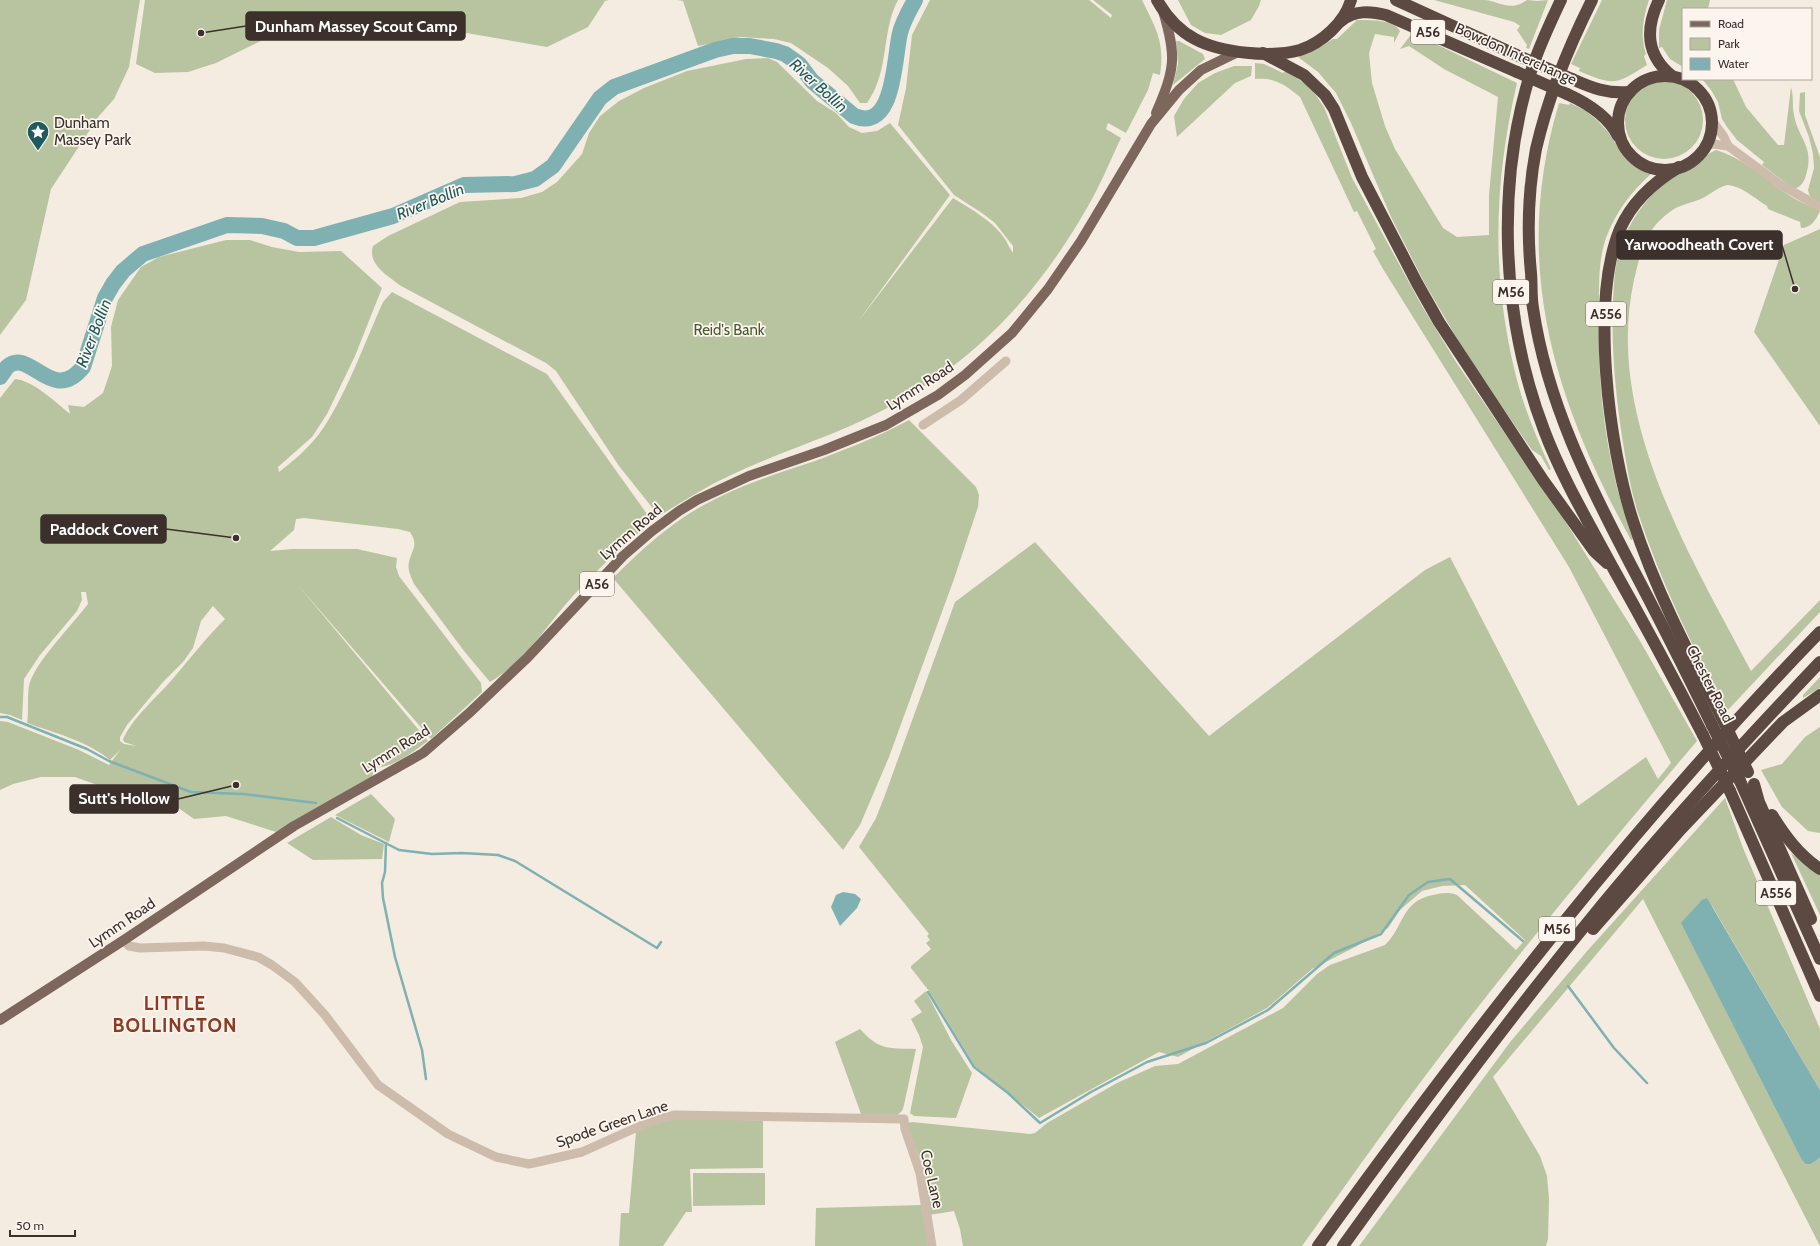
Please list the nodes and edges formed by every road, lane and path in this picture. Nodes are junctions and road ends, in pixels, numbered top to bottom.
1 (1351, 0) edge
2 (1396, 0) edge
3 (1561, 0) edge
4 (1592, 0) edge
5 (1659, 0) edge
6 (1159, 5) edge
7 (1338, 23) junction
8 (1238, 52) junction
9 (1263, 53) junction
10 (1672, 76) junction
11 (1682, 79) edge
12 (1685, 80) edge
13 (1630, 92) junction
14 (1711, 119) junction
15 (1152, 124) junction
16 (1622, 143) junction
17 (1705, 146) junction
18 (1728, 146) junction
19 (1679, 168) junction
20 (1820, 207) edge
21 (1006, 361) dead end
22 (923, 425) dead end
23 (1564, 426) joint
24 (1615, 571) junction
25 (1820, 632) edge
26 (1820, 662) edge
27 (1820, 695) edge
28 (1716, 720) junction
29 (1744, 776) junction
30 (1754, 784) junction
31 (1820, 869) edge
32 (124, 940) junction
33 (1820, 944) edge
34 (1820, 959) edge
35 (1820, 996) edge
36 (1524, 1003) junction
37 (0, 1020) edge
38 (904, 1119) joint
39 (932, 1246) edge
40 (1318, 1246) edge
41 (1343, 1246) edge

1 - 7 highway, A56
2 - 13 highway, Bowdon Interchange / A56, bridge
3 - 24 highway, M56
4 - 23 highway, M56
5 - 10 highway
6 - 8 highway, A56
6 - 15 main road, Lymm Road / A56
7 - 9 highway, A56
7 - 16 highway, Bowdon Interchange / A56, bridge
8 - 9 highway, A56
8 - 15 main road, Lymm Road / A56
9 - 24 highway
10 - 11 highway, A56
10 - 13 highway, A56
12 - 14 highway, A56
13 - 16 highway, A56
14 - 17 highway, A56
14 - 18 street
15 - 32 main road, Lymm Road / A56
16 - 19 highway, A56
17 - 18 street
17 - 19 highway, A56
18 - 20 street
19 - 28 highway, A556
21 - 22 street
23 - 28 highway, Chester Road / A556
24 - 35 highway, Chester Road / A556, bridge
25 - 40 highway, M56
26 - 36 highway, M56
27 - 36 highway
28 - 29 highway, A556, bridge
29 - 30 highway, A556
29 - 34 highway, A556
30 - 31 highway
30 - 33 highway
32 - 37 main road, Lymm Road / A56
32 - 38 street, Spode Green Lane
36 - 41 highway, M56
38 - 39 street, Coe Lane

